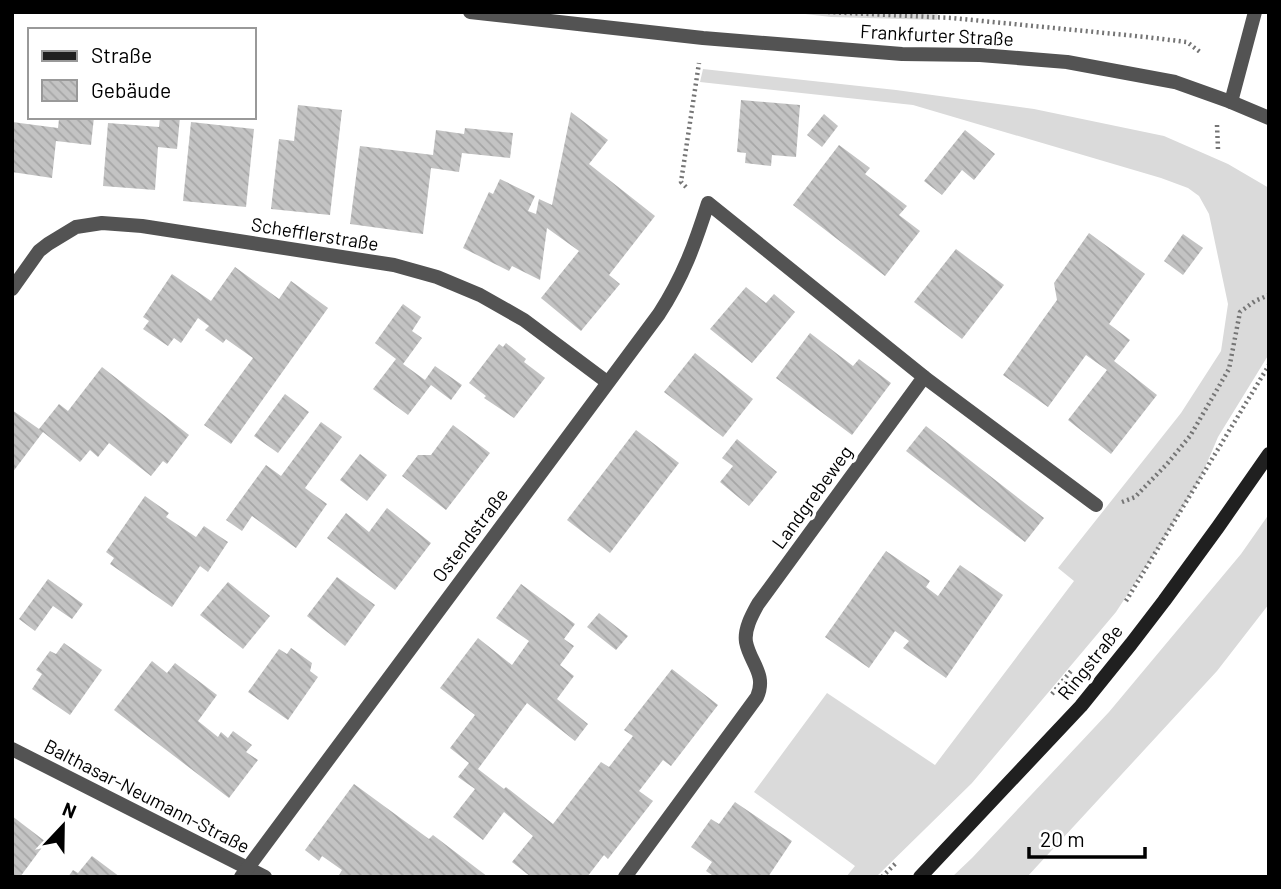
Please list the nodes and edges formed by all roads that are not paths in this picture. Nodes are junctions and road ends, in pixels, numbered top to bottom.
1 (470, 12) edge
2 (1255, 12) edge
3 (1231, 102) junction
4 (1269, 118) edge
5 (12, 289) edge
6 (924, 377) junction
7 (607, 382) junction
8 (1269, 454) edge
9 (1096, 505) road end
10 (12, 749) edge
11 (244, 872) edge
12 (265, 877) edge
13 (625, 877) edge
14 (920, 877) edge

1 - 3 street, Frankfurter Straße
2 - 3 street
3 - 4 street, Frankfurter Straße
5 - 7 street, Schefflerstraße
6 - 7 street, Ostendstraße
6 - 9 street
6 - 13 street, Landgrebeweg
7 - 11 street, Ostendstraße
8 - 14 main road, Ringstraße
10 - 11 street, Balthasar-Neumann-Straße
11 - 12 street, Balthasar-Neumann-Straße

